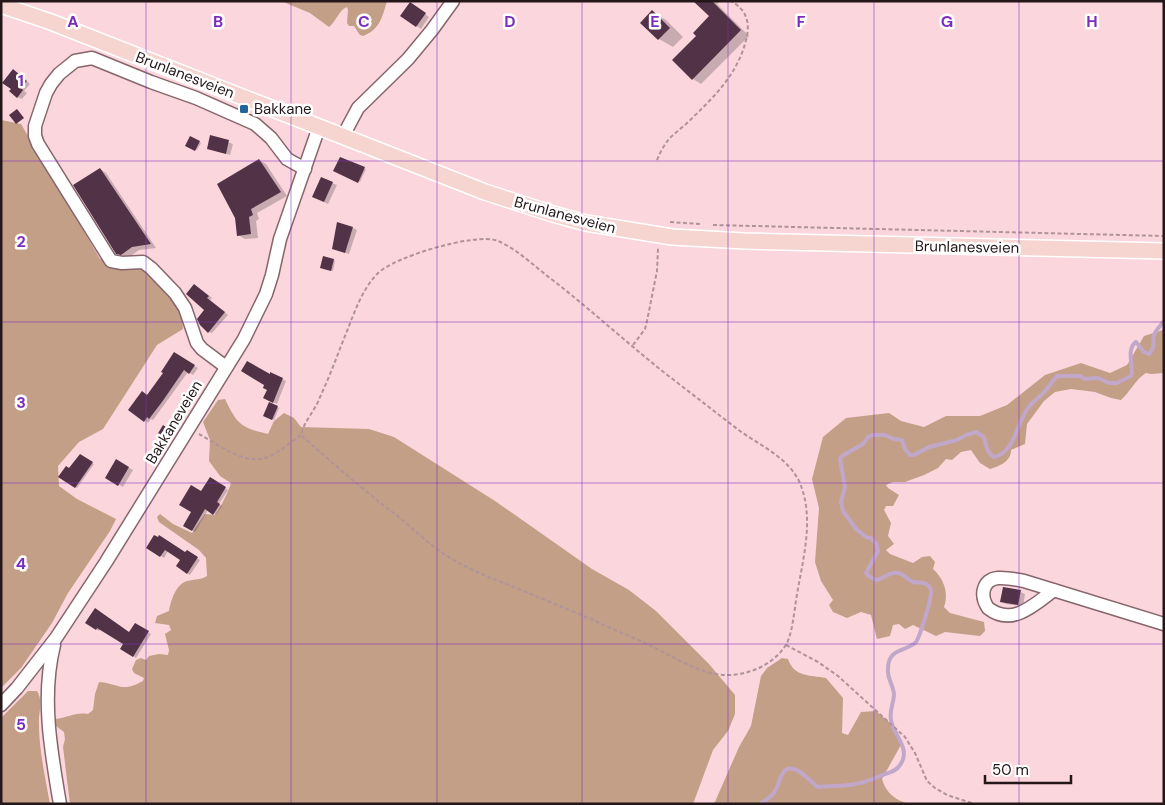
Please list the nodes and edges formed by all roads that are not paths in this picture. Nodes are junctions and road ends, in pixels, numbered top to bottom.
1 (453, 1) edge
2 (1, 5) edge
3 (320, 127) junction
4 (343, 136) junction
5 (305, 169) junction
6 (1164, 252) edge
7 (226, 367) junction
8 (1054, 590) junction
9 (1164, 624) edge
10 (56, 638) junction
11 (1, 705) edge
12 (60, 804) edge

1 - 4 street
2 - 3 main road, Brunlanesveien
3 - 4 main road, Brunlanesveien
3 - 5 street, Bakkaneveien
4 - 6 main road, Brunlanesveien
5 - 7 street, Bakkaneveien
5 - 7 street
7 - 10 street, Bakkaneveien
8 - 8 street
8 - 9 street
10 - 11 street, Bakkaneveien
10 - 12 street

